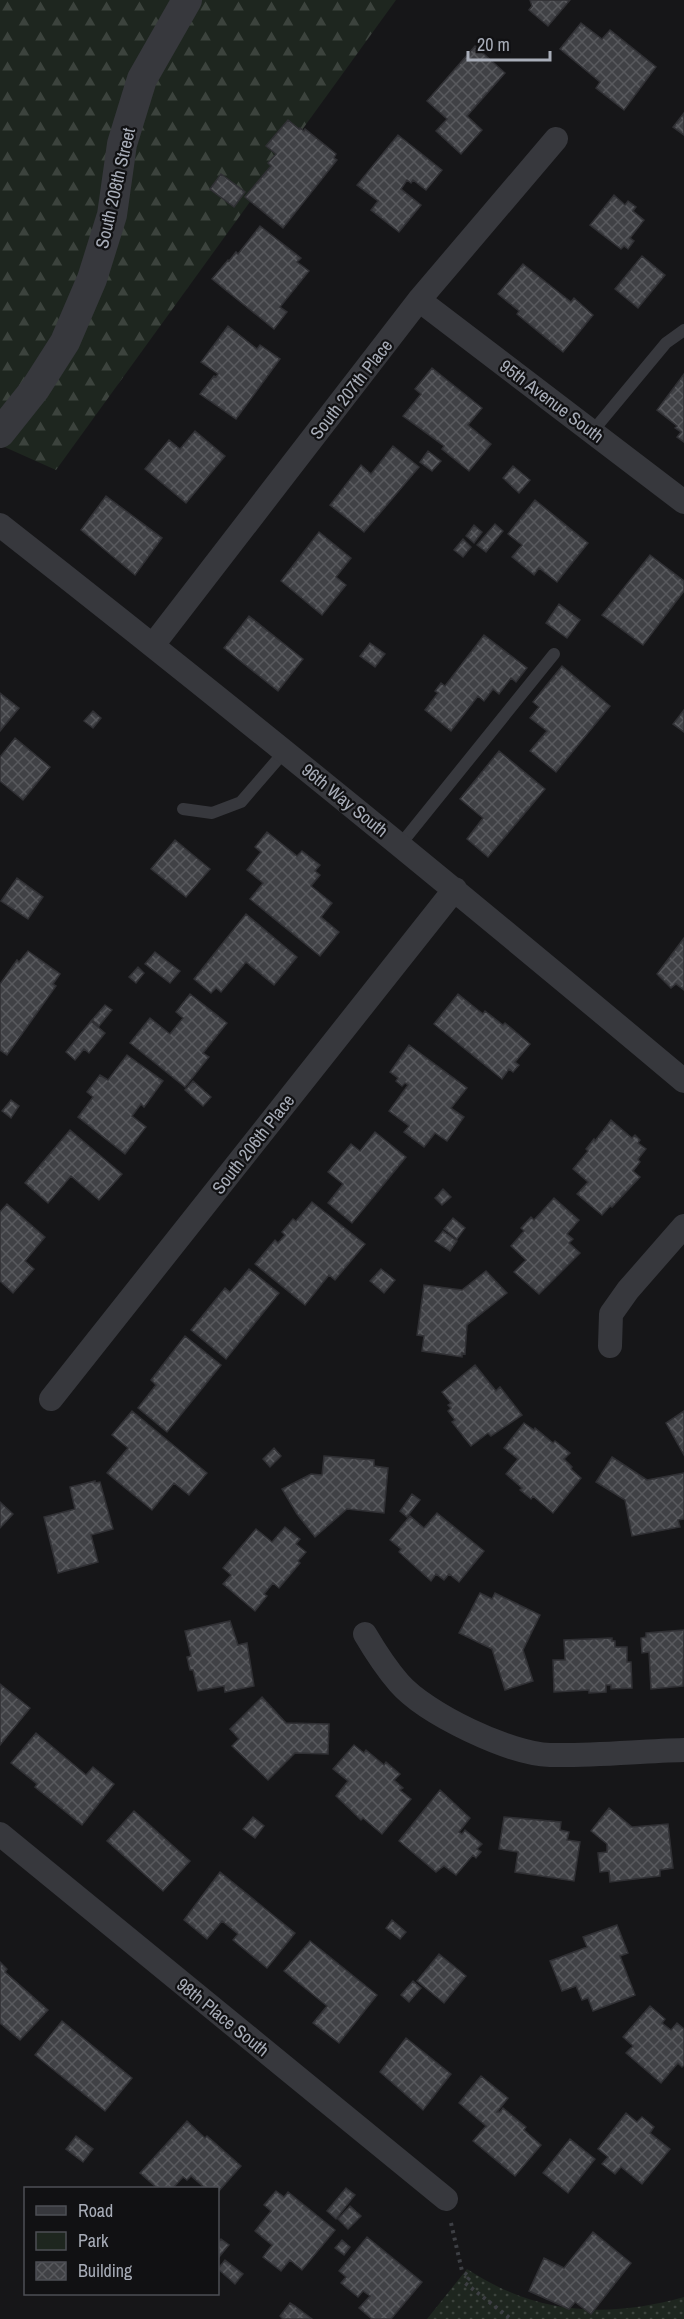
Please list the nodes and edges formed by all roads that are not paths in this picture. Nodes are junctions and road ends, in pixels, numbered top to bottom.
1 (187, 0) edge
2 (556, 139) dead end
3 (419, 300) junction
4 (684, 330) edge
5 (592, 432) junction
6 (0, 433) edge
7 (684, 502) edge
8 (0, 525) edge
9 (153, 645) junction
10 (554, 654) dead end
11 (285, 751) junction
12 (183, 809) dead end
13 (400, 845) junction
14 (455, 889) junction
15 (684, 1081) edge
16 (684, 1226) edge
17 (610, 1346) dead end
18 (51, 1399) dead end
19 (365, 1634) dead end
20 (684, 1750) edge
21 (0, 1834) edge
22 (446, 2199) road end

1 - 6 street, South 208th Street
2 - 3 street, South 207th Place
3 - 5 street, 95th Avenue South
3 - 9 street, South 207th Place
4 - 5 lane
5 - 7 street, 95th Avenue South
8 - 9 street, 96th Way South
9 - 11 street, 96th Way South
10 - 13 lane
11 - 12 lane
11 - 13 street, 96th Way South
13 - 14 street, 96th Way South
14 - 15 street, 96th Way South
14 - 18 street, South 206th Place
16 - 17 street
19 - 20 street
21 - 22 street, 98th Place South

